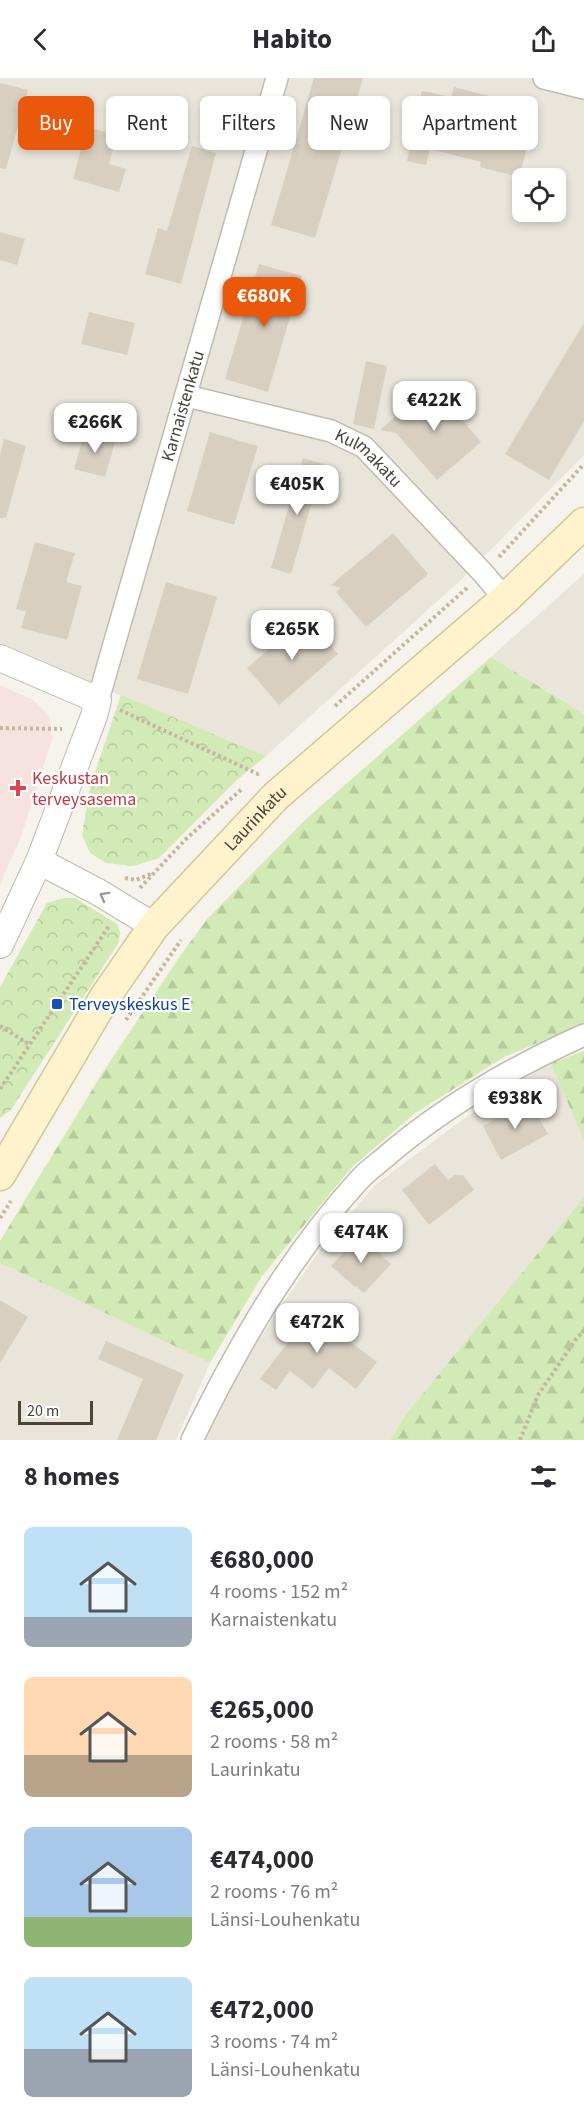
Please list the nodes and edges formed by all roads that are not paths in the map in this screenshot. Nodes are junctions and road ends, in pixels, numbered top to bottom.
1 (277, 78) edge
2 (544, 78) edge
3 (584, 88) edge
4 (187, 396) junction
5 (584, 523) edge
6 (505, 599) junction
7 (0, 658) edge
8 (96, 708) junction
9 (39, 861) junction
10 (154, 926) junction
11 (0, 945) edge
12 (584, 1035) edge
13 (5, 1173) edge
14 (192, 1440) edge

1 - 4 street, Karnaistenkatu
2 - 3 street
4 - 6 street, Kulmakatu
4 - 8 street, Karnaistenkatu
5 - 6 main road, Laurinkatu
6 - 10 main road, Laurinkatu
7 - 8 street
8 - 9 street
10 -> 9 street
9 - 11 street
10 - 13 main road, Laurinkatu
12 - 14 street

